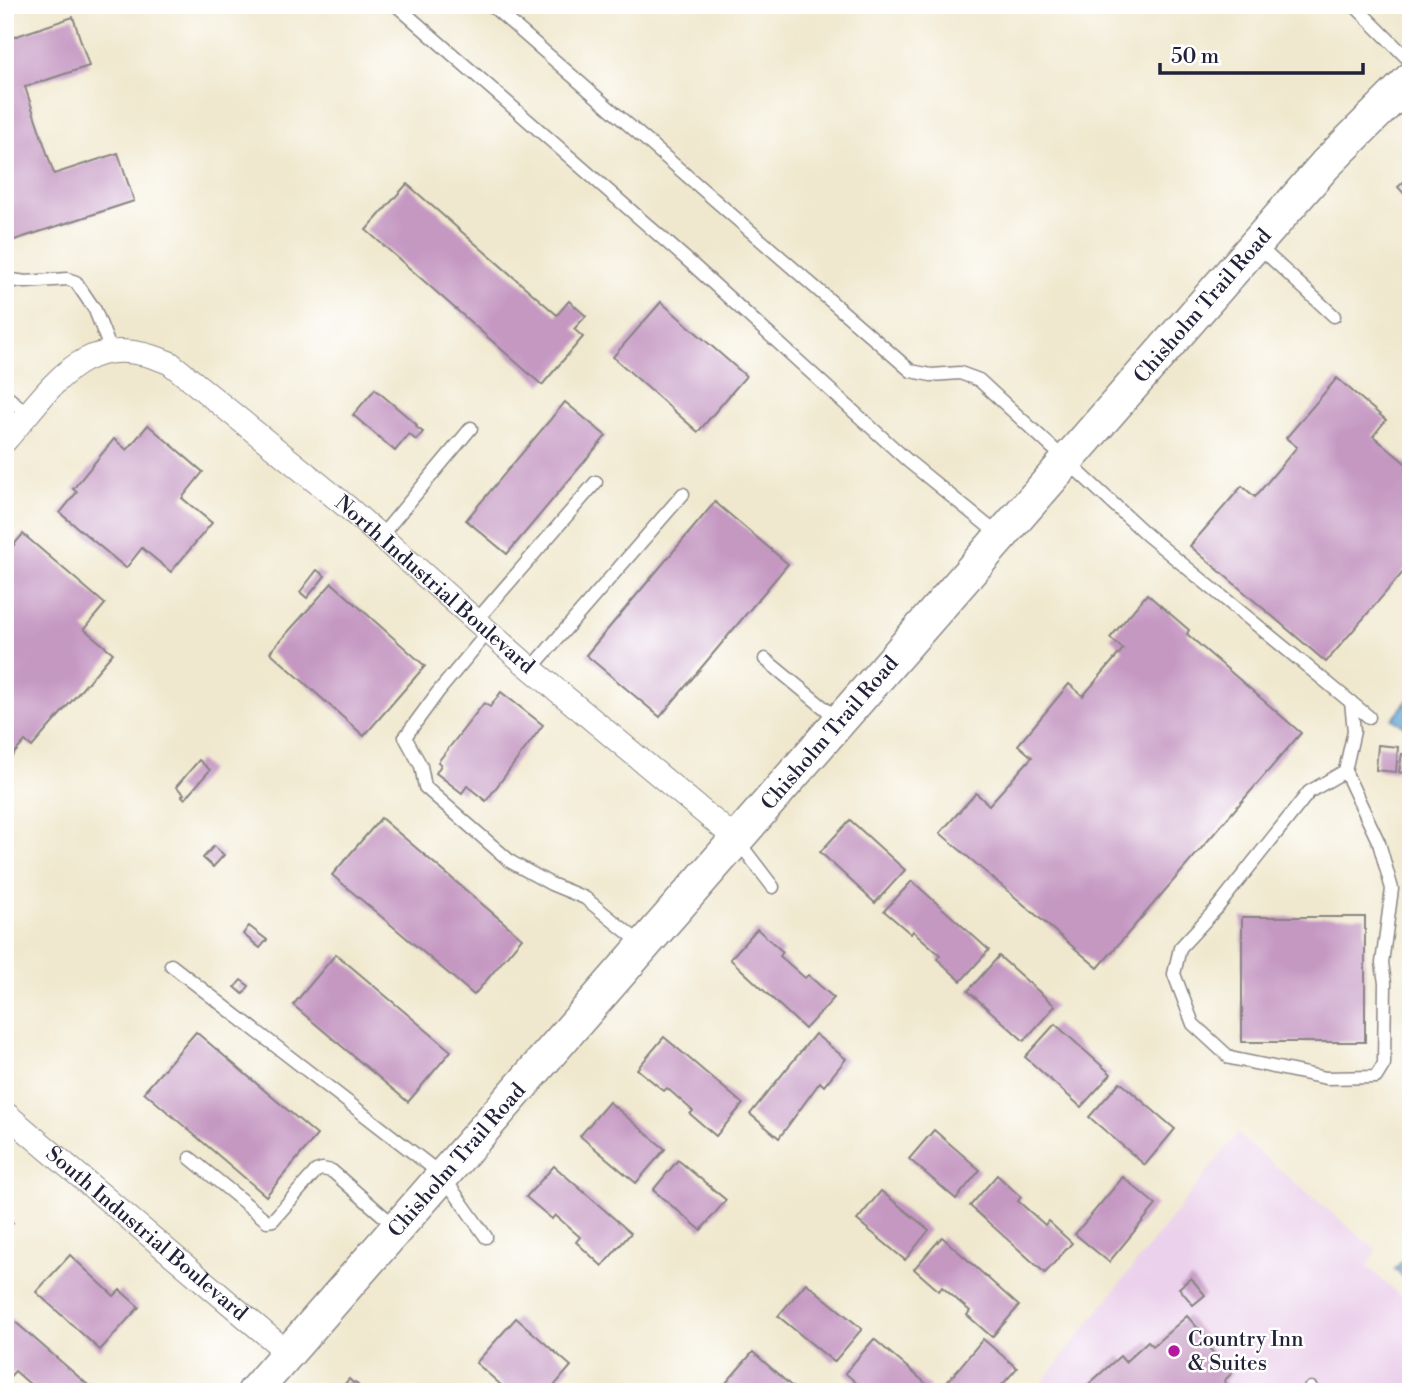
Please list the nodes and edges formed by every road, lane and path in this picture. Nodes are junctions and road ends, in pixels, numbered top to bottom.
1 (396, 5) edge
2 (491, 5) edge
3 (1354, 5) edge
4 (1411, 62) edge
5 (1411, 79) edge
6 (1256, 245) junction
7 (5, 279) edge
8 (1334, 316) dead end
9 (117, 350) junction
10 (5, 396) edge
11 (28, 414) junction
12 (471, 428) dead end
13 (5, 441) edge
14 (1068, 462) junction
15 (596, 482) dead end
16 (683, 494) dead end
17 (380, 537) junction
18 (1002, 537) junction
19 (482, 626) junction
20 (765, 659) dead end
21 (531, 668) junction
22 (1351, 702) junction
23 (1369, 717) dead end
24 (840, 721) junction
25 (1345, 771) junction
26 (736, 839) junction
27 (773, 887) dead end
28 (643, 945) junction
29 (171, 965) dead end
30 (5, 1112) edge
31 (190, 1157) dead end
32 (442, 1175) junction
33 (396, 1227) junction
34 (486, 1237) dead end
35 (287, 1352) junction
36 (254, 1392) edge

1 - 18 lane
2 - 14 lane
3 - 4 lane
5 - 6 street, Chisholm Trail Road
6 - 8 lane
6 - 14 street, Chisholm Trail Road
7 - 9 lane
9 - 11 street
9 - 17 street, North Industrial Boulevard
10 - 11 lane
11 - 13 street
12 - 17 lane
14 - 18 street, Chisholm Trail Road
14 - 22 lane
15 - 19 lane
16 - 21 lane
17 - 19 street, North Industrial Boulevard
18 - 24 street, Chisholm Trail Road
19 - 21 street, North Industrial Boulevard
19 - 28 lane
20 - 24 lane
21 - 26 street, North Industrial Boulevard
22 - 23 lane
22 - 25 lane
24 - 26 street, Chisholm Trail Road
25 - 25 lane
26 - 27 lane
26 - 28 street, Chisholm Trail Road
28 - 32 street, Chisholm Trail Road
29 - 32 lane
30 - 35 street, South Industrial Boulevard
31 - 33 lane
32 - 33 street, Chisholm Trail Road
32 - 34 lane
33 - 35 street, Chisholm Trail Road
35 - 36 street, Chisholm Trail Road

